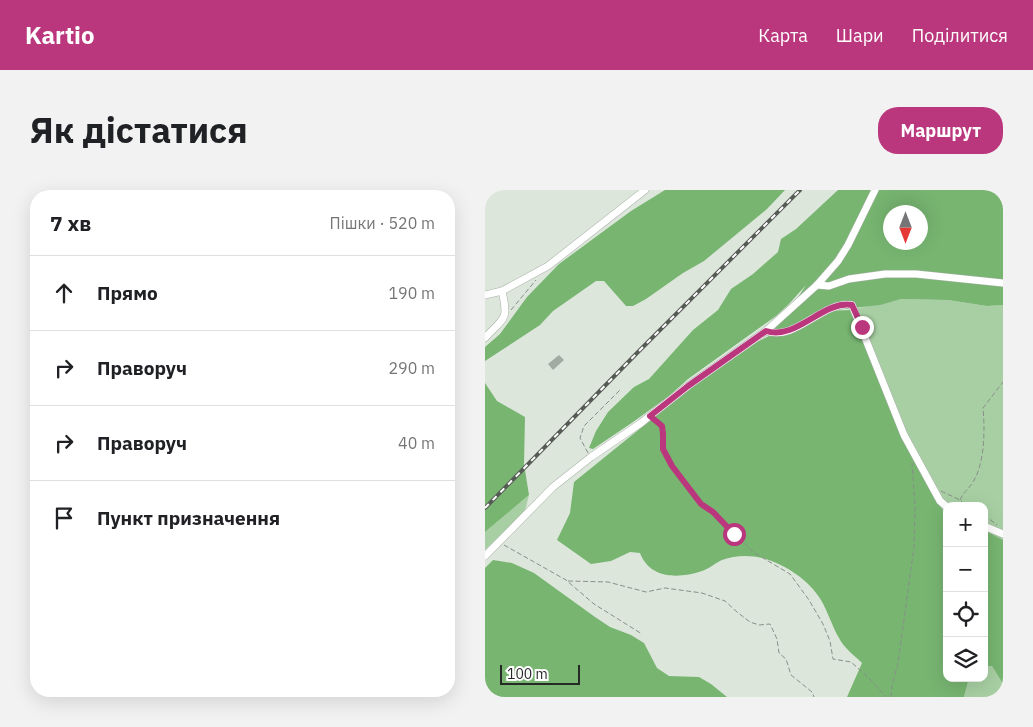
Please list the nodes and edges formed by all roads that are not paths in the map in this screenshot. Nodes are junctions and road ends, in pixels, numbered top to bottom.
1 (645, 190) edge
2 (875, 190) edge
3 (1003, 283) edge
4 (817, 285) junction
5 (502, 292) junction
6 (485, 295) edge
7 (766, 331) junction
8 (485, 338) edge
9 (943, 504) edge
10 (988, 528) edge
11 (1003, 534) edge
12 (485, 556) edge

1 - 5 lane
2 - 4 lane
3 - 4 lane
4 - 7 lane
5 - 6 lane
5 - 8 lane
7 - 9 lane
7 - 12 lane
10 - 11 lane

